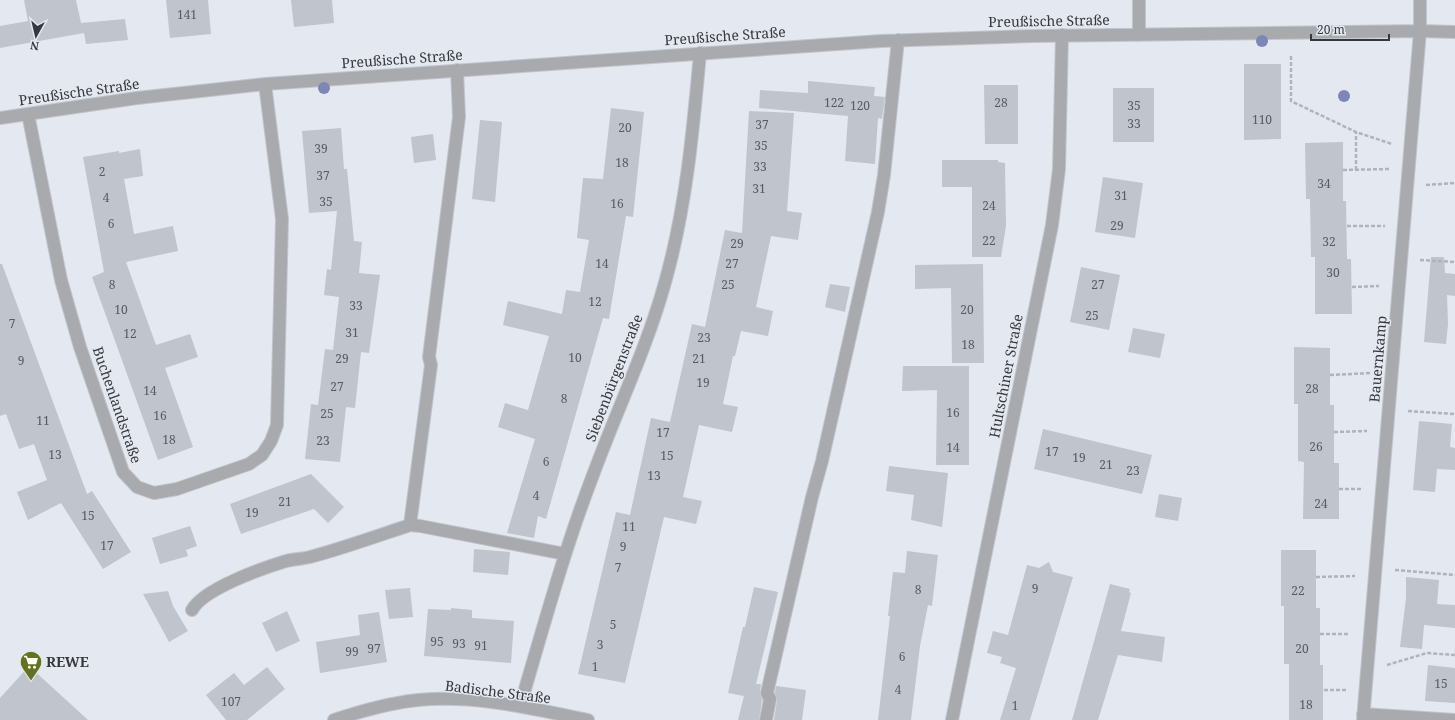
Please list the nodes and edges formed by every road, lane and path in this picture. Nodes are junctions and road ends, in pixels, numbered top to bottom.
1 (1139, 0) edge
2 (1420, 0) edge
3 (1420, 31) junction
4 (1455, 32) edge
5 (1062, 35) junction
6 (1139, 35) junction
7 (898, 40) junction
8 (700, 53) junction
9 (1291, 56) dead end
10 (457, 70) junction
11 (265, 84) junction
12 (28, 114) junction
13 (0, 118) edge
14 (1356, 132) junction
15 (1394, 144) dead end
16 (1393, 169) dead end
17 (1343, 170) dead end
18 (1356, 170) junction
19 (1455, 183) edge
20 (1423, 186) dead end
21 (1347, 226) dead end
22 (1388, 226) dead end
23 (1417, 260) dead end
24 (1455, 262) edge
25 (1383, 286) dead end
26 (1352, 287) dead end
27 (1376, 373) dead end
28 (1330, 375) dead end
29 (1405, 410) dead end
30 (1455, 414) edge
31 (1371, 431) dead end
32 (1334, 432) dead end
33 (1339, 489) dead end
34 (1367, 489) dead end
35 (410, 526) junction
36 (565, 554) junction
37 (1392, 570) dead end
38 (1455, 575) edge
39 (1360, 576) dead end
40 (1316, 577) dead end
41 (192, 610) dead end
42 (1320, 634) dead end
43 (1354, 634) dead end
44 (1455, 655) edge
45 (1384, 666) dead end
46 (1324, 690) dead end
47 (1350, 690) dead end
48 (520, 706) junction
49 (1363, 717) edge
50 (334, 720) edge
51 (588, 720) edge
52 (766, 720) edge
53 (952, 720) edge
54 (1455, 720) edge

1 - 6 street
2 - 3 street, Bauernkamp
3 - 4 street, Preußische Straße
3 - 6 street, Preußische Straße
3 - 49 street, Bauernkamp
5 - 6 street, Preußische Straße
5 - 7 street, Preußische Straße
5 - 53 street, Hultschiner Straße
7 - 8 street, Preußische Straße
7 - 52 street
8 - 10 street, Preußische Straße
8 - 36 street, Siebenbürgenstraße
9 - 14 path
10 - 11 street, Preußische Straße
10 - 35 street
11 - 12 street, Preußische Straße
11 - 12 street, Buchenlandstraße
12 - 13 street, Preußische Straße
14 - 15 path
14 - 18 path
16 - 18 path
17 - 18 path
19 - 20 path
21 - 22 path
23 - 24 path
25 - 26 path
27 - 28 path
29 - 30 path
31 - 32 path
33 - 34 path
35 - 36 street
35 - 41 street
36 - 48 street, Siebenbürgenstraße
37 - 38 path
39 - 40 path
42 - 43 path
44 - 45 path
46 - 47 path
48 - 50 street, Badische Straße
48 - 51 street, Badische Straße
49 - 54 street

